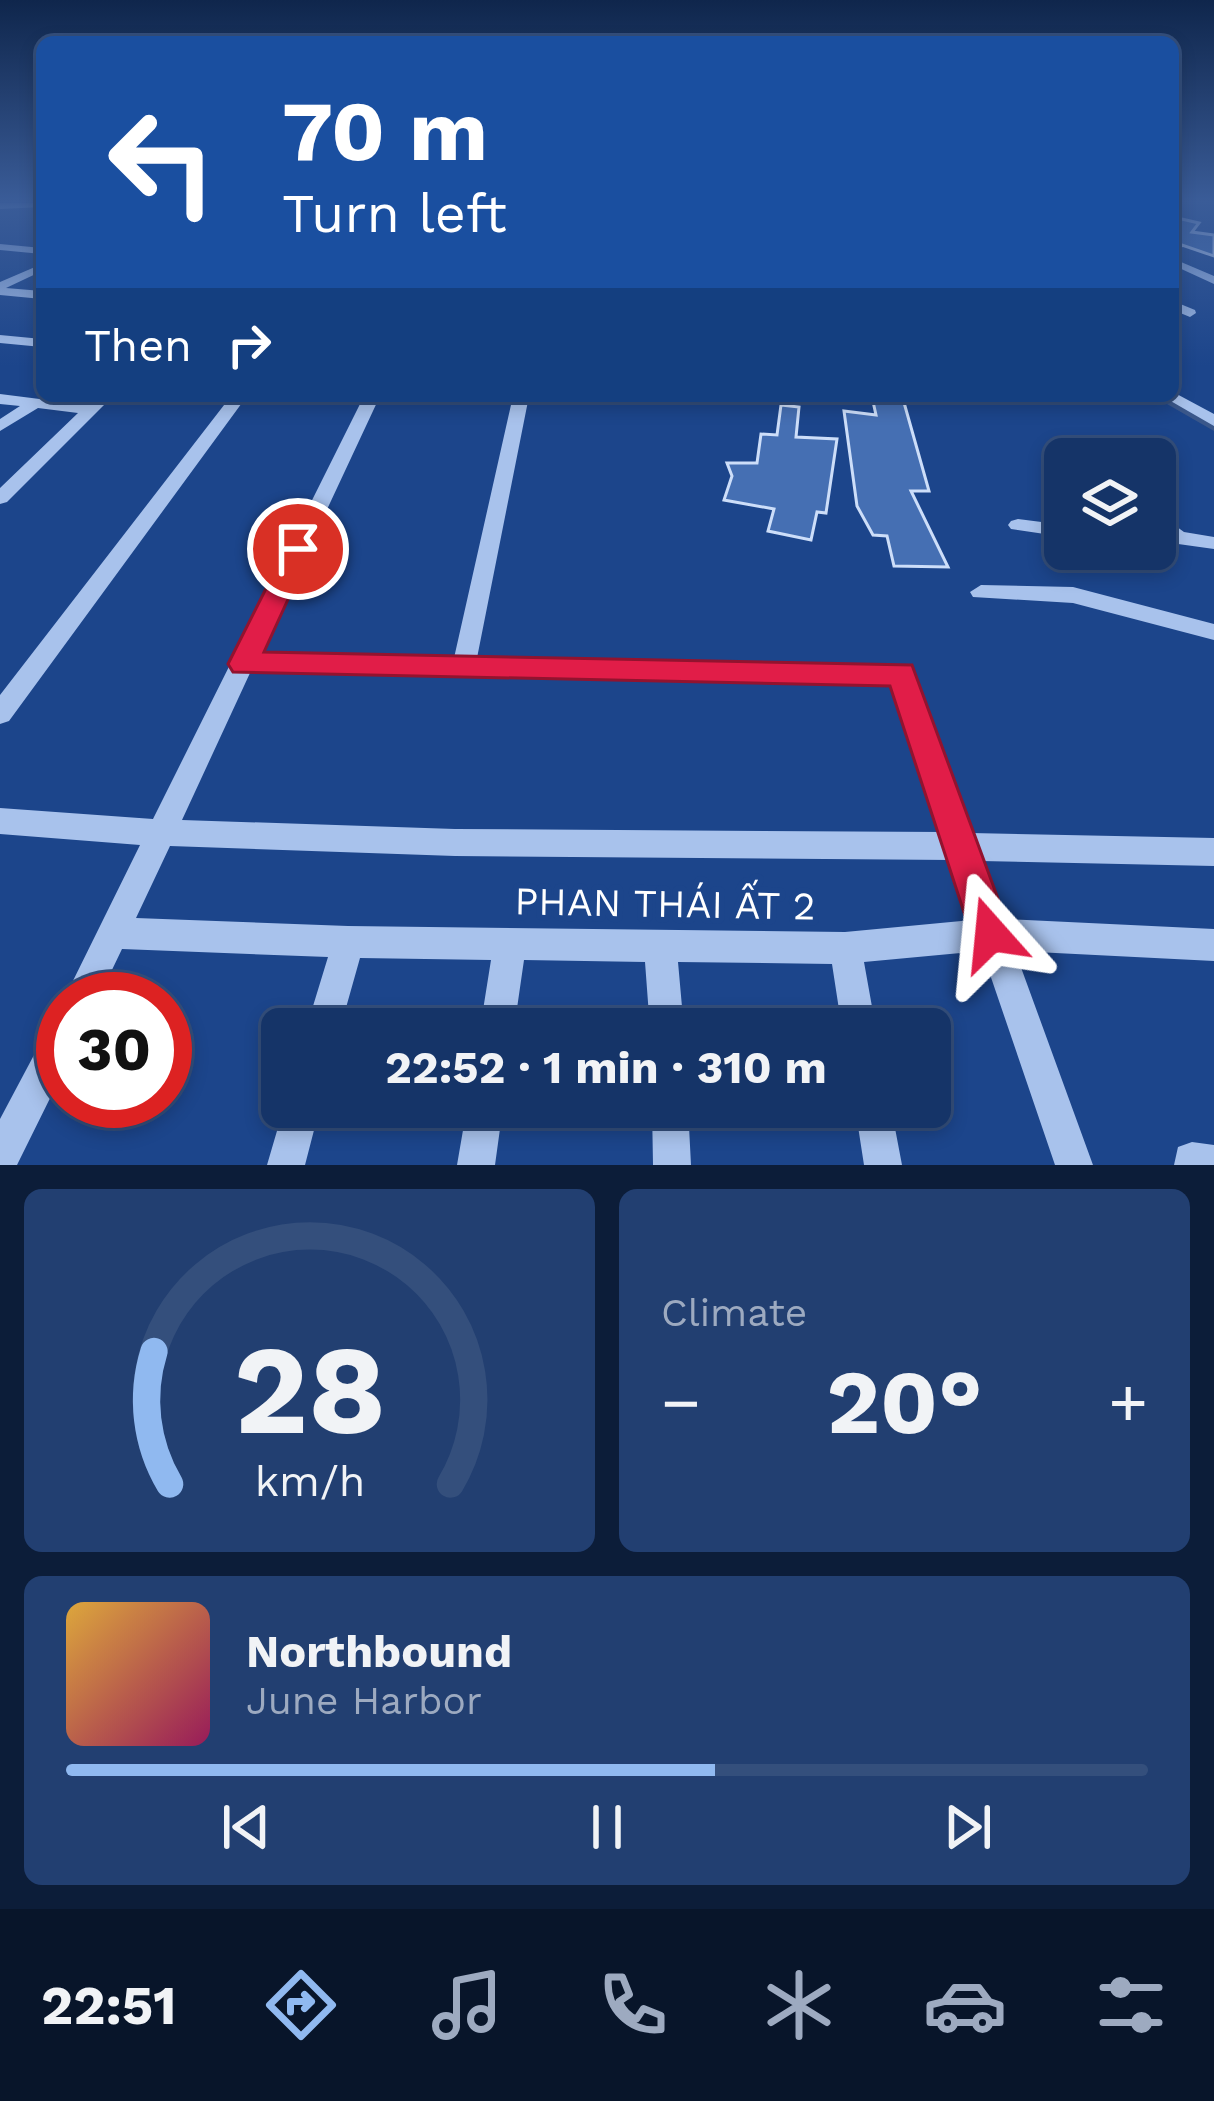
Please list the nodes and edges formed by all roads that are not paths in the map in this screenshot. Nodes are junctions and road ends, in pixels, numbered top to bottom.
1 (1181, 265) dead end
2 (36, 269) edge
3 (1214, 280) edge
4 (0, 288) edge
5 (36, 294) edge
6 (1179, 308) edge
7 (1190, 314) dead end
8 (0, 339) edge
9 (36, 343) edge
10 (0, 399) edge
11 (36, 400) edge
12 (1179, 401) edge
13 (37, 402) edge
14 (50, 402) edge
15 (99, 402) edge
16 (234, 402) edge
17 (369, 402) edge
18 (520, 402) edge
19 (90, 410) junction
20 (1214, 421) edge
21 (0, 425) edge
22 (0, 498) edge
23 (1018, 525) dead end
24 (1044, 528) edge
25 (1176, 534) edge
26 (1214, 543) edge
27 (981, 592) dead end
28 (1214, 632) edge
29 (243, 664) junction
30 (464, 667) junction
31 (0, 714) edge
32 (0, 821) edge
33 (160, 835) junction
34 (961, 843) junction
35 (1214, 852) edge
36 (115, 932) junction
37 (991, 934) junction
38 (348, 942) junction
39 (510, 944) junction
40 (1214, 945) edge
41 (660, 946) junction
42 (845, 948) junction
43 (95, 972) edge
44 (329, 1008) edge
45 (500, 1008) edge
46 (665, 1008) edge
47 (855, 1008) edge
48 (36, 1088) edge
49 (296, 1128) edge
50 (482, 1128) edge
51 (671, 1128) edge
52 (877, 1128) edge
53 (0, 1158) edge
54 (286, 1165) edge
55 (476, 1165) edge
56 (672, 1165) edge
57 (883, 1165) edge
58 (1074, 1165) edge

1 - 3 street
2 - 4 street
4 - 5 street
6 - 7 street
8 - 9 street
10 - 11 street
12 - 20 street
13 - 21 street
14 - 19 street
15 - 19 street
16 - 31 street
17 - 29 street
18 - 30 street
19 - 22 street
23 - 24 street
25 - 26 street
27 - 28 street
29 - 30 street
29 - 33 street
30 - 34 street
32 - 33 street, PHAN THÁI ẤT 2
33 - 34 street, PHAN THÁI ẤT 2
33 - 36 street
34 - 35 street, PHAN THÁI ẤT 2
34 - 37 street
36 - 38 street, PHAN THÁI ẤT 2
36 - 43 street
37 - 40 street, PHAN THÁI ẤT 2
37 - 42 street, PHAN THÁI ẤT 2
37 - 58 street
38 - 39 street, PHAN THÁI ẤT 2
38 - 44 street
39 - 41 street, PHAN THÁI ẤT 2
39 - 45 street
41 - 42 street, PHAN THÁI ẤT 2
41 - 46 street
42 - 47 street
48 - 53 street
49 - 54 street
50 - 55 street
51 - 56 street
52 - 57 street

